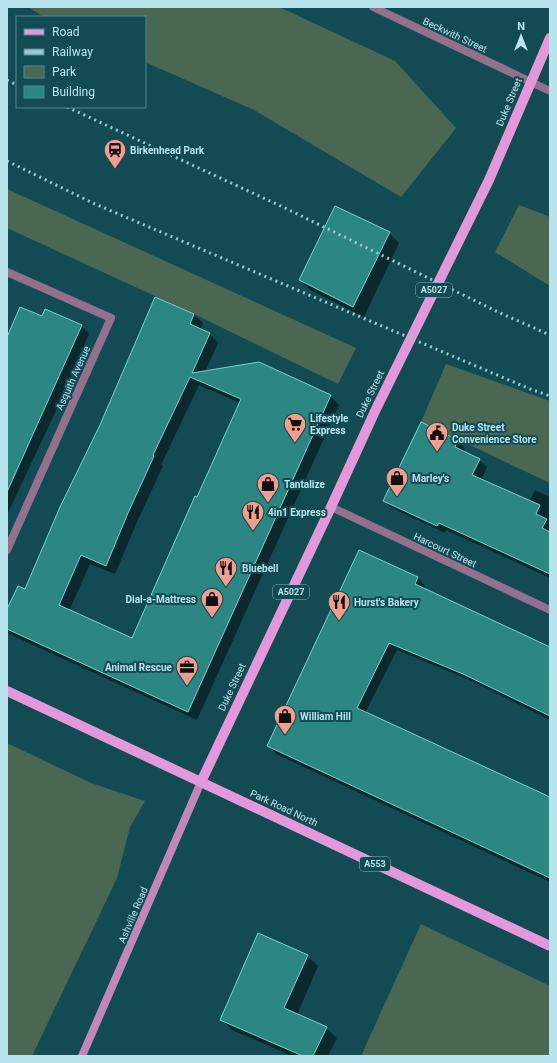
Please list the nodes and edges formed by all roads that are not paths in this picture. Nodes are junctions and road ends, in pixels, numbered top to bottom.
1 (373, 7) edge
2 (550, 38) edge
3 (530, 82) junction
4 (550, 91) edge
5 (7, 272) edge
6 (332, 507) junction
7 (7, 550) edge
8 (550, 610) edge
9 (7, 691) edge
10 (201, 782) junction
11 (550, 946) edge
12 (82, 1056) edge

1 - 3 street, Beckwith Street
2 - 3 main road, Duke Street / A5027
3 - 4 street, Beckwith Street
3 - 6 main road, Duke Street / A5027
5 - 7 street, Asquith Avenue
6 - 8 street, Harcourt Street
6 - 10 main road, Duke Street / A5027
9 - 10 main road, Park Road North / A553
10 - 11 main road, Park Road North / A553
10 - 12 street, Ashville Road

